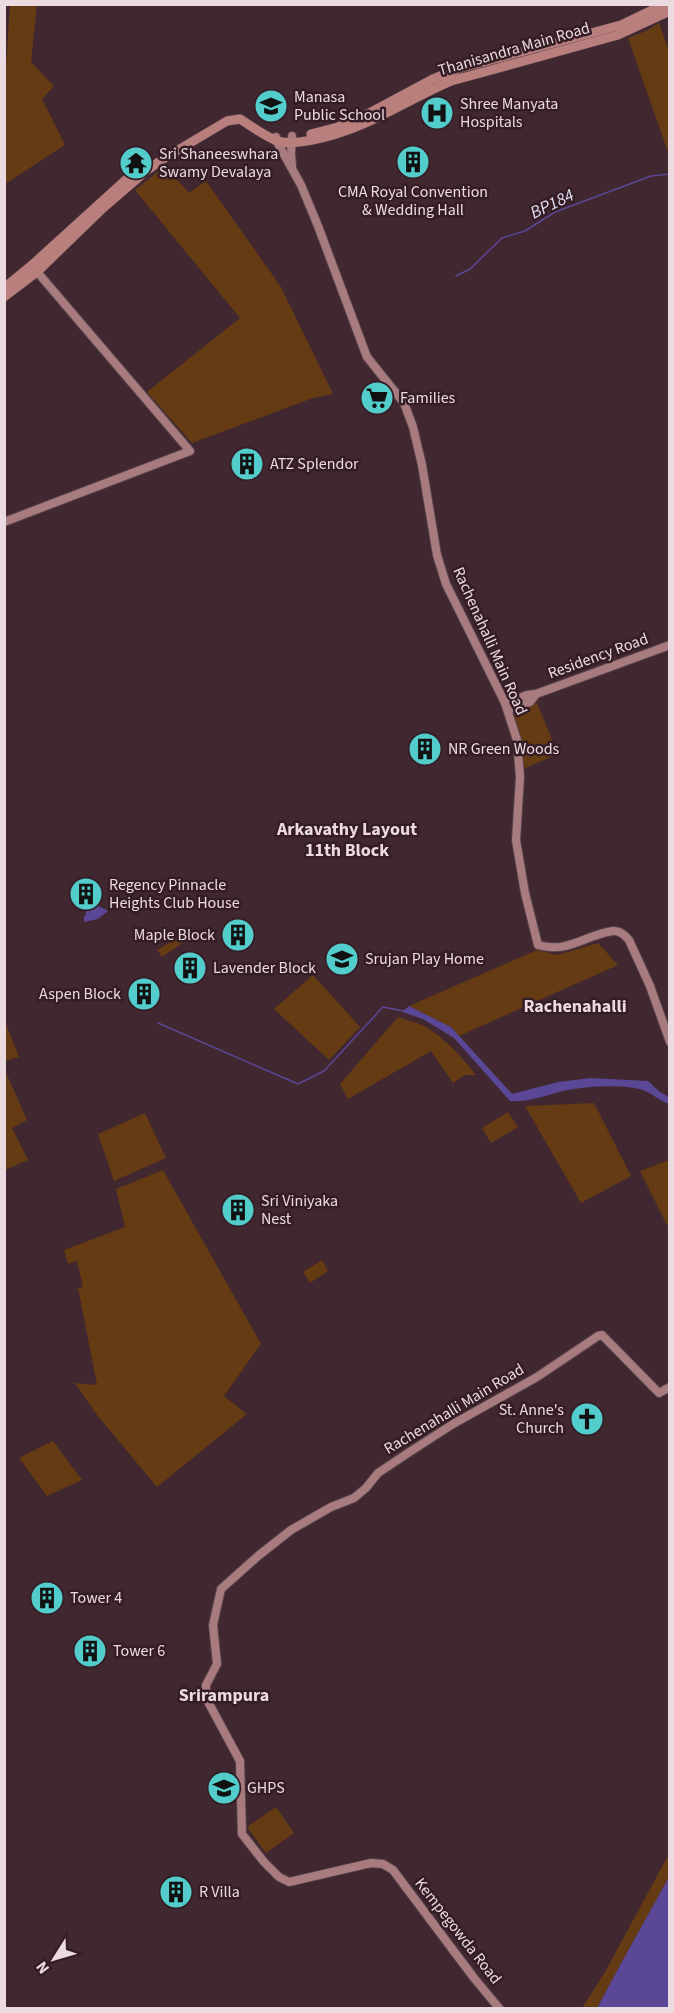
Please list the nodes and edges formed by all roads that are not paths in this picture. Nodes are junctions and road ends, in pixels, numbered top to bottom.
1 (665, 4) edge
2 (669, 11) edge
3 (276, 138) junction
4 (292, 140) junction
5 (292, 170) junction
6 (34, 269) junction
7 (4, 288) edge
8 (4, 297) edge
9 (4, 522) edge
10 (669, 645) edge
11 (506, 706) junction
12 (669, 1042) edge
13 (669, 1387) edge
14 (393, 1870) joint
15 (499, 2008) edge

1 - 4 main road, Thanisandra Main Road
2 - 4 main road, Thanisandra Main Road
3 - 4 main road, Thanisandra Main Road
3 - 5 street, Rachenahalli Main Road
3 - 6 main road
4 - 5 street
5 - 11 street, Rachenahalli Main Road
6 - 7 main road
6 - 8 main road
6 - 9 street
10 - 11 street, Residency Road
11 - 12 street, Rachenahalli Main Road
13 - 14 street, Rachenahalli Main Road
14 - 15 street, Kempegowda Road

